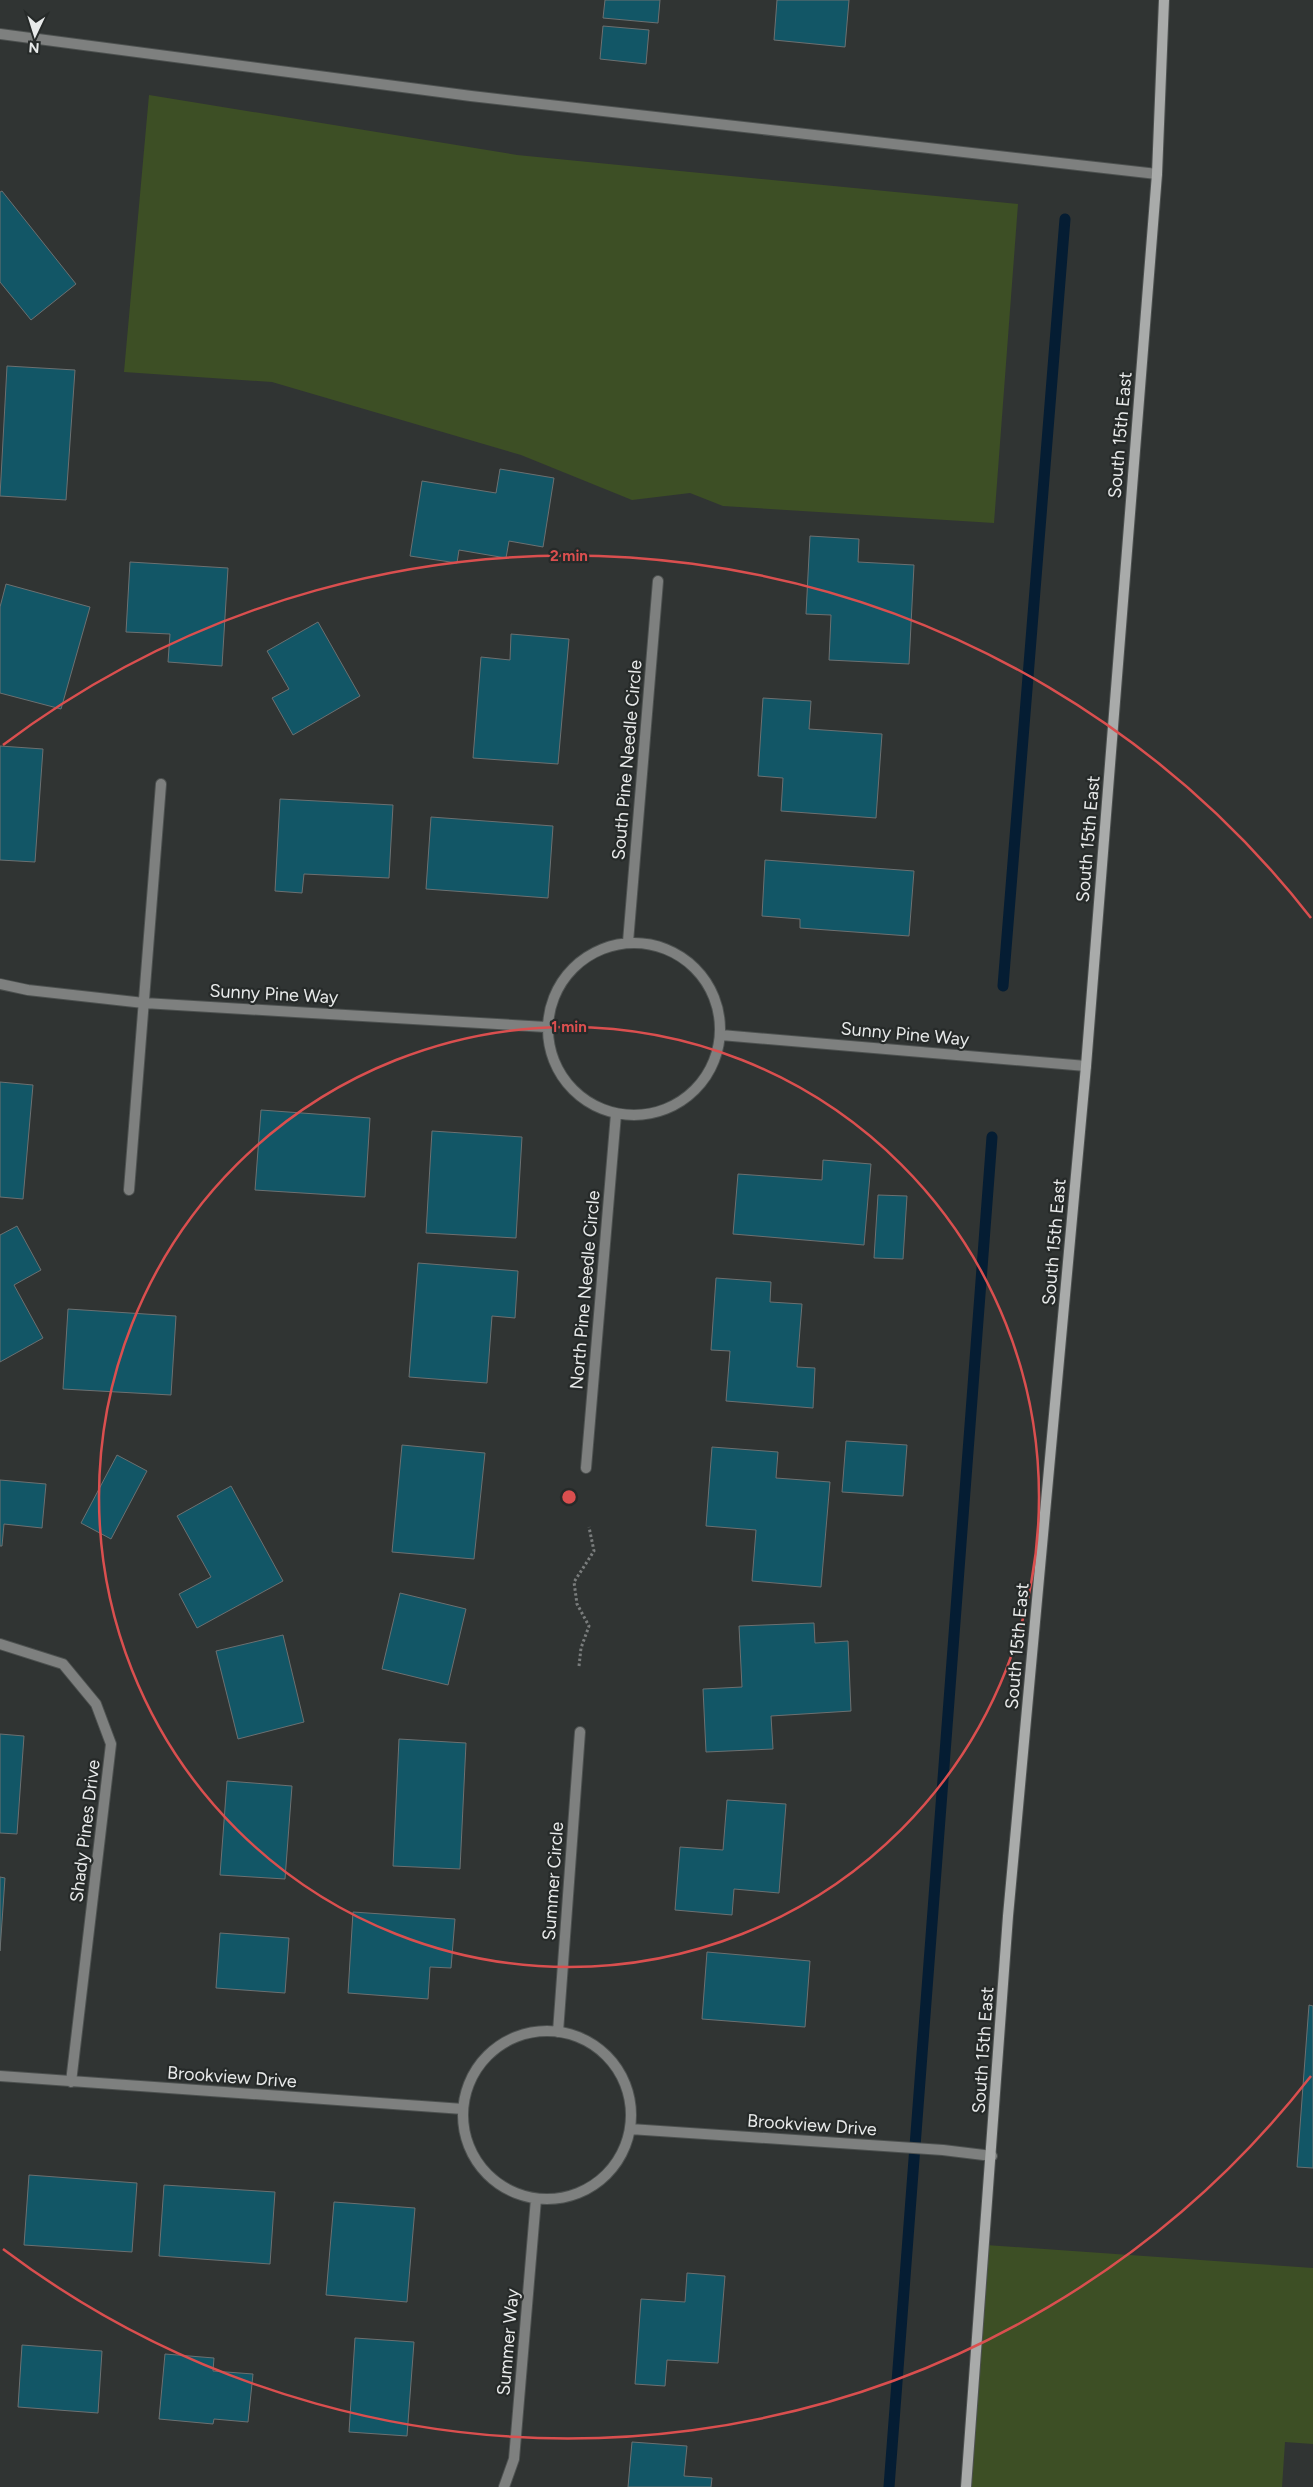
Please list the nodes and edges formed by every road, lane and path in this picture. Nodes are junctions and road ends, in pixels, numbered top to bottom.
1 (1164, 0) edge
2 (0, 34) edge
3 (1157, 174) junction
4 (658, 581) dead end
5 (161, 784) dead end
6 (628, 942) junction
7 (0, 984) edge
8 (144, 1003) junction
9 (546, 1027) junction
10 (721, 1035) junction
11 (1086, 1066) junction
12 (616, 1114) junction
13 (129, 1190) dead end
14 (586, 1468) dead end
15 (589, 1527) dead end
16 (0, 1644) edge
17 (579, 1666) dead end
18 (580, 1732) dead end
19 (558, 2032) junction
20 (0, 2076) edge
21 (72, 2082) junction
22 (462, 2109) junction
23 (630, 2129) junction
24 (992, 2156) junction
25 (536, 2199) junction
26 (504, 2487) edge
27 (966, 2487) edge

1 - 3 main road, South 15th East
2 - 3 street
3 - 11 main road, South 15th East
4 - 6 street, South Pine Needle Circle
5 - 8 street
6 - 9 street
6 - 10 street
7 - 8 street, Sunny Pine Way
8 - 9 street, Sunny Pine Way
8 - 13 street
9 - 12 street
10 - 11 street, Sunny Pine Way
10 - 12 street
11 - 24 main road, South 15th East
12 - 14 street, North Pine Needle Circle
15 - 17 path
16 - 21 street, Shady Pines Drive
18 - 19 street, Summer Circle
19 - 22 street
19 - 23 street
20 - 21 street, Brookview Drive
21 - 22 street, Brookview Drive
22 - 25 street
23 - 24 street, Brookview Drive
23 - 25 street
24 - 27 main road, South 15th East
25 - 26 street, Summer Way

